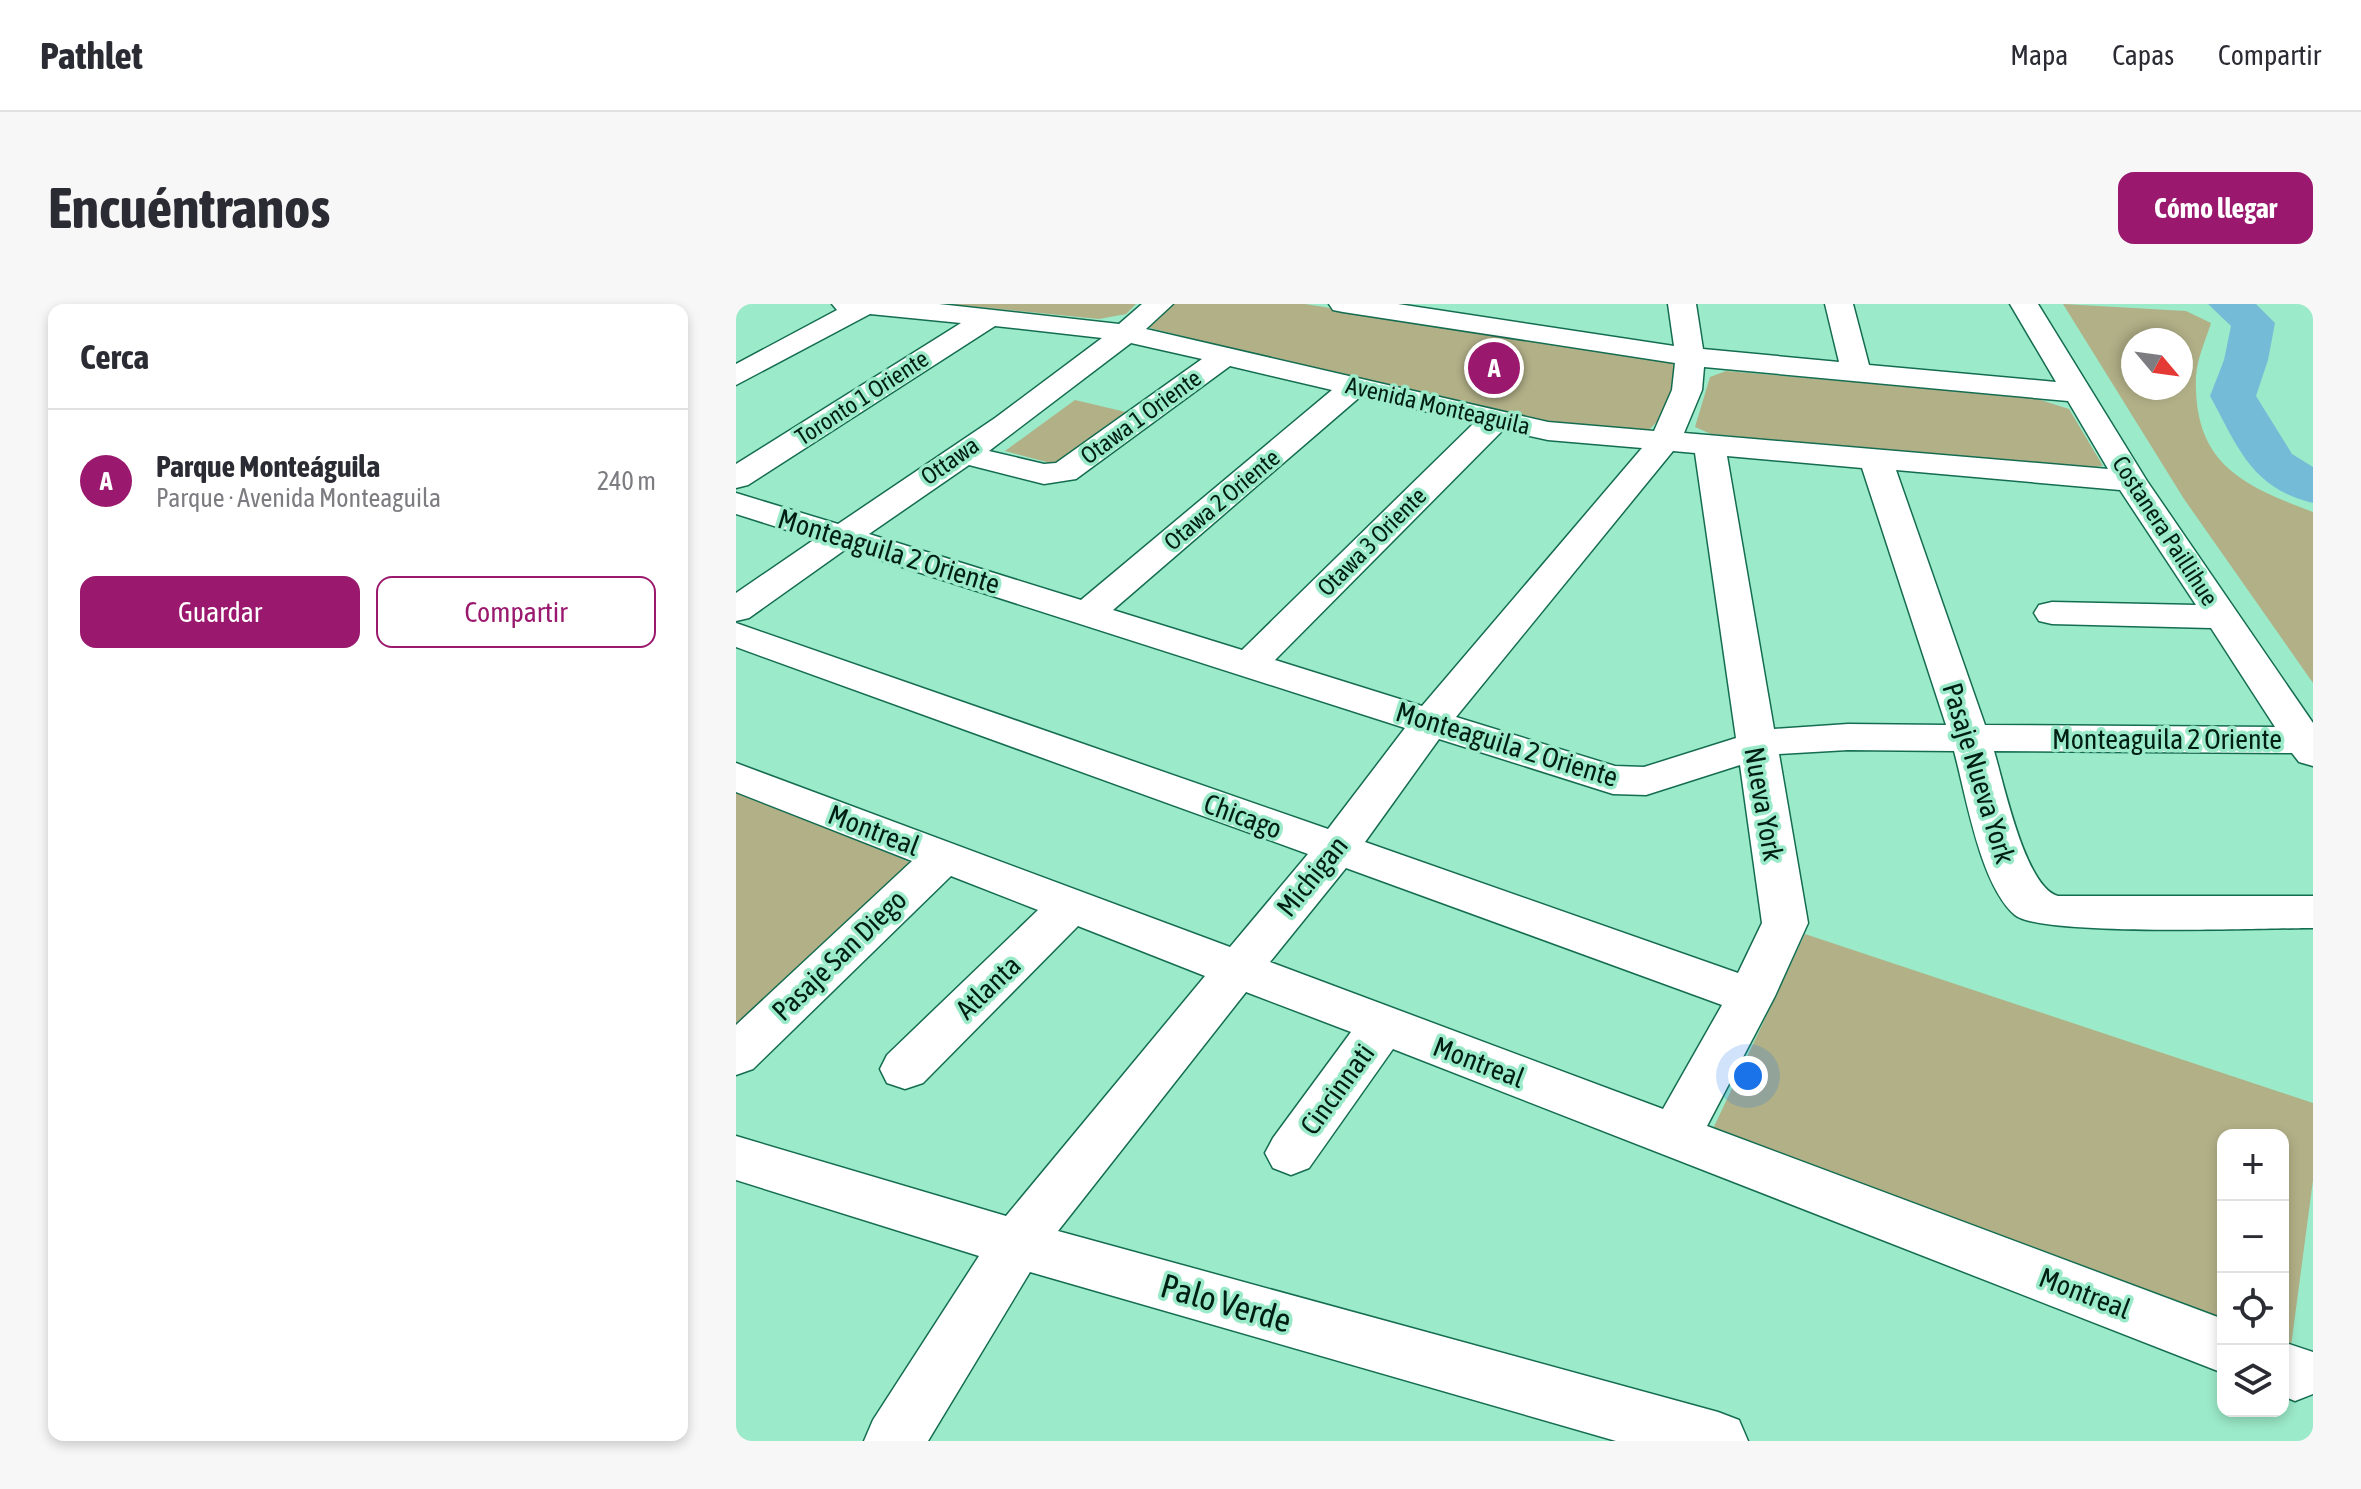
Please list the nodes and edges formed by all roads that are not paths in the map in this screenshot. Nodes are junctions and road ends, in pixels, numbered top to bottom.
1 (1159, 304) edge
2 (1343, 304) edge
3 (1534, 304) edge
4 (1682, 304) edge
5 (1839, 304) edge
6 (2024, 304) edge
7 (855, 305) edge
8 (1387, 307) edge
9 (989, 317) junction
10 (1126, 333) junction
11 (1534, 333) junction
12 (1225, 356) junction
13 (1691, 357) junction
14 (1856, 372) junction
15 (736, 376) edge
16 (1355, 386) junction
17 (2075, 393) junction
18 (1494, 421) junction
19 (1663, 443) junction
20 (1710, 447) junction
21 (961, 453) junction
22 (1876, 460) junction
23 (736, 478) edge
24 (2131, 481) junction
25 (736, 503) edge
26 (842, 536) junction
27 (736, 610) edge
28 (1088, 613) junction
29 (2052, 613) dead end
30 (2222, 617) junction
31 (736, 634) edge
32 (1250, 664) junction
33 (1431, 721) junction
34 (1970, 738) junction
35 (2308, 747) edge
36 (1755, 748) junction
37 (736, 777) edge
38 (1336, 850) junction
39 (944, 857) junction
40 (1072, 905) junction
41 (2313, 912) edge
42 (1237, 969) junction
43 (1751, 996) junction
44 (1383, 1025) junction
45 (736, 1055) edge
46 (905, 1069) dead end
47 (1675, 1136) junction
48 (1291, 1153) dead end
49 (736, 1158) edge
50 (1017, 1244) junction
51 (2220, 1345) edge
52 (894, 1441) edge
53 (1718, 1441) edge

1 - 10 street, Ottawa
2 - 8 street
3 - 11 street
4 - 13 street, Michigan
5 - 14 street
6 - 17 street, Costanera Paillihue
7 - 9 street, Avenida Monteaguila
7 - 15 street
8 - 11 street
9 - 10 street, Avenida Monteaguila
9 - 23 street, Toronto 1 Oriente
10 - 12 street, Avenida Monteaguila
10 - 21 street, Ottawa
11 - 13 street
12 - 16 street, Avenida Monteaguila
12 - 21 street, Otawa 1 Oriente
13 - 14 street
13 - 19 street, Michigan
14 - 17 street
16 - 18 street, Avenida Monteaguila
16 - 28 street, Otawa 2 Oriente
17 - 24 street, Costanera Paillihue
18 - 19 street, Avenida Monteaguila
18 - 32 street, Otawa 3 Oriente
19 - 20 street, Avenida Monteaguila
19 - 33 street, Michigan
20 - 22 street, Avenida Monteaguila
20 - 36 street, Nueva York
21 - 26 street, Ottawa
22 - 24 street, Avenida Monteaguila
22 - 34 street, Pasaje Nueva York
24 - 30 street, Costanera Paillihue
25 - 26 street, Monteaguila 2 Oriente
26 - 27 street, Ottawa
26 - 28 street, Monteaguila 2 Oriente
28 - 32 street, Monteaguila 2 Oriente
29 - 30 street
30 - 35 street, Costanera Paillihue
31 - 38 street, Chicago
32 - 33 street, Monteaguila 2 Oriente
33 - 36 street, Monteaguila 2 Oriente
33 - 38 street, Michigan
34 - 35 street, Monteaguila 2 Oriente
34 - 36 street, Monteaguila 2 Oriente
34 - 41 street, Pasaje Nueva York
36 - 43 street, Nueva York
37 - 39 street, Montreal
38 - 42 street, Michigan
38 - 43 street, Chicago
39 - 40 street, Montreal
39 - 45 street, Pasaje San Diego
40 - 42 street, Montreal
40 - 46 street, Atlanta
42 - 44 street, Montreal
42 - 50 street, Michigan
43 - 47 street, Nueva York
44 - 47 street, Montreal
44 - 48 street, Cincinnati
47 - 51 street, Montreal
49 - 50 street, Palo Verde
50 - 52 street, Michigan
50 - 53 street, Palo Verde

